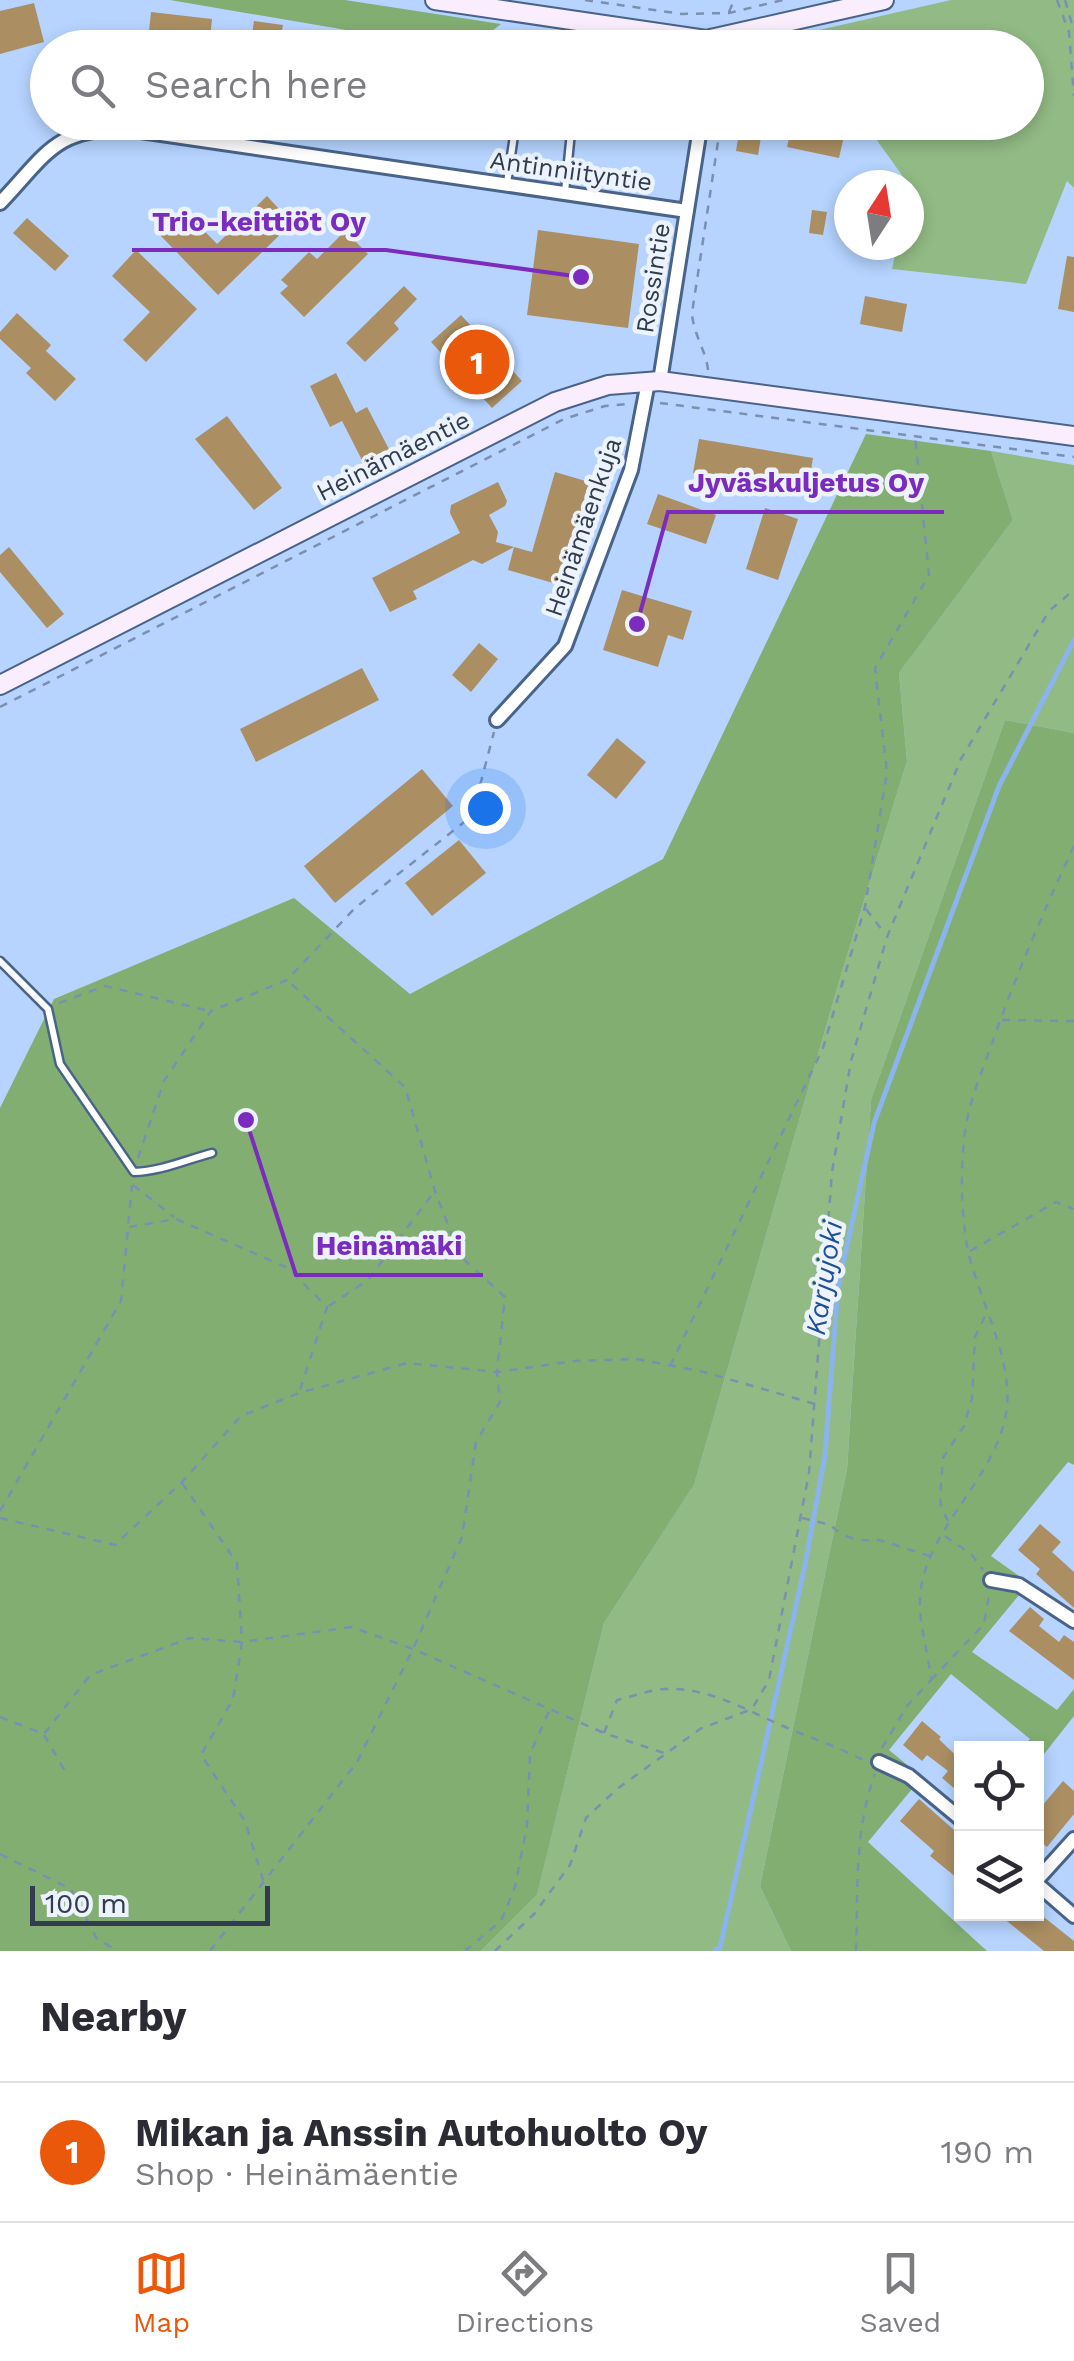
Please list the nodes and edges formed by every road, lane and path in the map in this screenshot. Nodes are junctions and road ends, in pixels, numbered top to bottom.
1 (435, 0) edge
2 (585, 0) edge
3 (734, 0) edge
4 (783, 0) edge
5 (884, 0) edge
6 (1057, 0) edge
7 (1065, 0) edge
8 (728, 13) junction
9 (620, 30) edge
10 (763, 30) edge
11 (1074, 30) edge
12 (1074, 96) edge
13 (63, 140) edge
14 (203, 140) edge
15 (513, 140) edge
16 (570, 140) edge
17 (698, 140) edge
18 (718, 140) edge
19 (506, 184) junction
20 (565, 193) junction
21 (0, 203) edge
22 (687, 211) junction
23 (654, 381) junction
24 (707, 388) junction
25 (646, 402) junction
26 (704, 408) junction
27 (916, 435) junction
28 (1074, 436) edge
29 (1074, 457) edge
30 (1074, 590) edge
31 (0, 684) edge
32 (0, 707) edge
33 (498, 720) joint
34 (1074, 846) edge
35 (865, 907) junction
36 (887, 937) junction
37 (0, 961) edge
38 (287, 980) junction
39 (48, 1010) junction
40 (211, 1011) junction
41 (1000, 1020) junction
42 (1074, 1022) edge
43 (212, 1153) dead end
44 (134, 1172) junction
45 (132, 1184) junction
46 (435, 1191) junction
47 (1074, 1210) edge
48 (176, 1219) junction
49 (128, 1227) junction
50 (968, 1252) junction
51 (327, 1307) junction
52 (988, 1311) junction
53 (670, 1366) junction
54 (497, 1372) junction
55 (299, 1394) junction
56 (814, 1404) junction
57 (182, 1482) junction
58 (0, 1511) edge
59 (0, 1518) edge
60 (800, 1518) junction
61 (950, 1524) junction
62 (944, 1535) junction
63 (931, 1557) junction
64 (991, 1580) junction
65 (1074, 1620) edge
66 (242, 1642) junction
67 (413, 1648) junction
68 (931, 1680) junction
69 (752, 1709) junction
70 (550, 1710) junction
71 (0, 1717) edge
72 (604, 1733) junction
73 (44, 1734) junction
74 (666, 1754) junction
75 (878, 1765) junction
76 (65, 1770) dead end
77 (954, 1813) edge
78 (1074, 1839) edge
79 (0, 1854) edge
80 (1044, 1873) edge
81 (264, 1883) junction
82 (1044, 1889) edge
83 (1074, 1916) edge
84 (118, 1951) edge
85 (210, 1951) edge
86 (465, 1951) edge
87 (496, 1951) edge
88 (856, 1951) edge

1 - 9 street
2 - 8 path
3 - 8 path
4 - 8 path
5 - 10 street
6 - 12 path
7 - 11 path
13 - 21 street, Antinniityntie
14 - 19 street, Antinniityntie
15 - 19 lane
16 - 20 lane
17 - 22 street, Rossintie
18 - 24 path
19 - 20 street, Antinniityntie
20 - 22 street, Antinniityntie
22 - 23 street, Rossintie
23 - 24 street, Heinämäentie
23 - 25 street, Heinämäenkuja
23 - 31 street, Heinämäentie
24 - 26 path
24 - 28 street, Heinämäentie
25 - 26 path
25 - 32 path
25 - 33 street, Heinämäenkuja
26 - 27 path
27 - 29 path
27 - 35 path
30 - 36 path
33 - 38 path
34 - 41 path
35 - 36 path
35 - 53 path
36 - 56 path
37 - 39 lane
38 - 40 path
38 - 46 path
39 - 40 path
39 - 44 lane
40 - 44 path
41 - 42 path
41 - 50 path
43 - 44 lane
44 - 45 path
45 - 48 path
45 - 49 path
46 - 51 path
46 - 54 path
47 - 50 path
48 - 49 path
48 - 51 path
49 - 58 path
50 - 52 path
51 - 55 path
52 - 61 path
52 - 61 path
53 - 54 path
53 - 56 path
54 - 55 path
54 - 67 path
55 - 57 path
56 - 60 path
57 - 59 path
57 - 66 path
60 - 63 path
60 - 69 path
61 - 62 path
62 - 63 path
62 - 64 path
63 - 68 path
64 - 65 street
64 - 68 path
66 - 67 path
66 - 73 path
66 - 81 path
67 - 70 path
67 - 81 path
68 - 75 path
69 - 72 path
69 - 74 path
69 - 75 path
70 - 72 path
70 - 86 path
71 - 73 path
72 - 74 path
73 - 76 path
74 - 87 path
75 - 77 street
75 - 88 path
78 - 80 street
79 - 84 path
81 - 85 path
82 - 83 street

